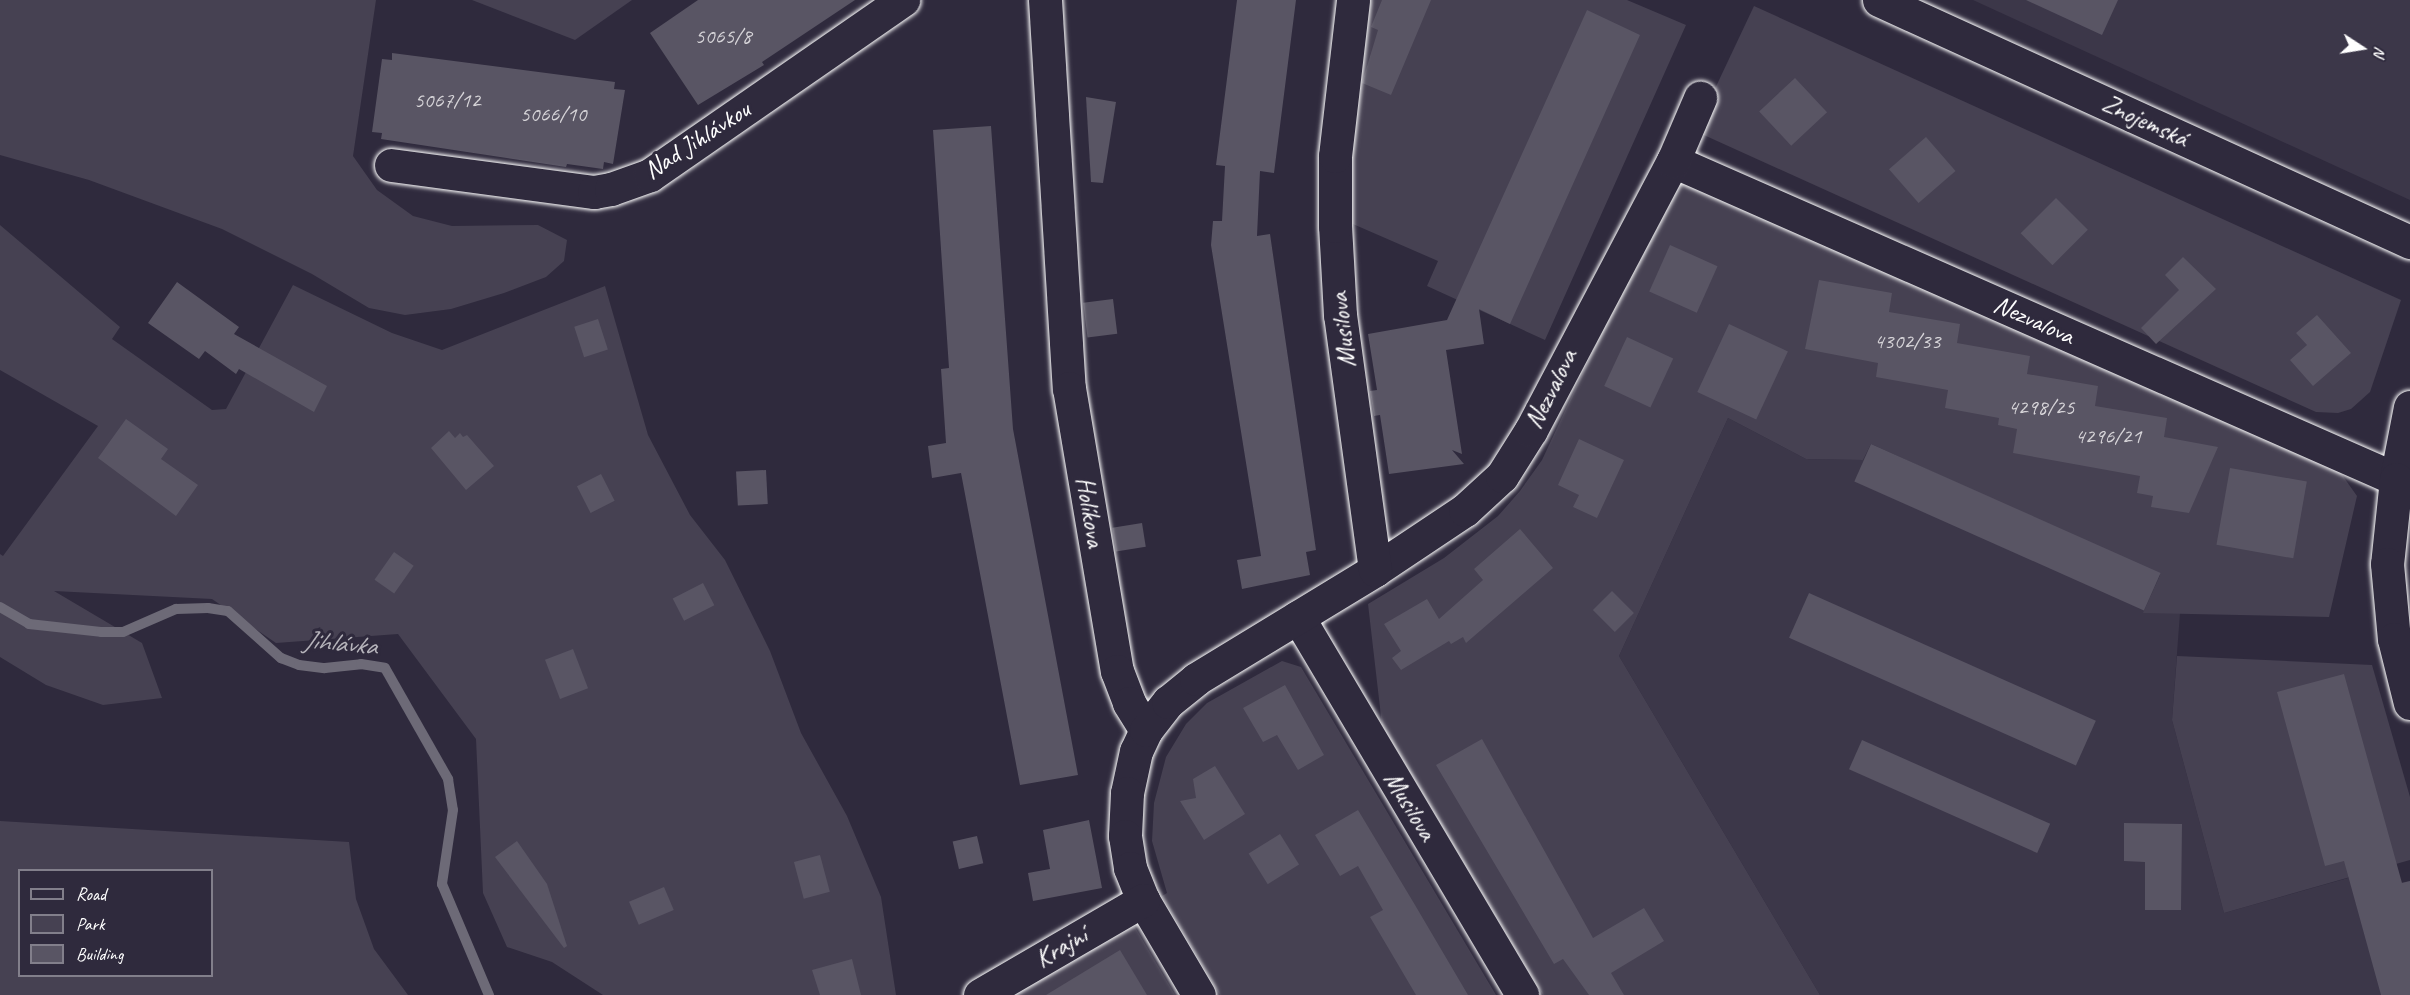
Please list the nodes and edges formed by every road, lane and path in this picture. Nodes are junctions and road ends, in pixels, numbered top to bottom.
1 (903, 0) edge
2 (1045, 0) edge
3 (1353, 0) edge
4 (1879, 0) edge
5 (1700, 98) dead end
6 (1673, 161) junction
7 (391, 165) dead end
8 (2410, 242) edge
9 (2410, 407) edge
10 (2396, 479) junction
11 (1374, 570) junction
12 (1298, 617) junction
13 (2410, 703) edge
14 (1146, 730) junction
15 (1143, 900) junction
16 (980, 995) edge
17 (1199, 995) edge
18 (1522, 995) edge

1 - 7 street, Nad Jihlávkou
2 - 14 street, Holíkova
3 - 11 street, Musilova
4 - 8 street, Znojemská
5 - 6 street, Nezvalova
6 - 10 street, Nezvalova
6 - 11 street, Nezvalova
9 - 10 street
10 - 13 street
11 - 12 street
12 - 14 street
12 - 18 street, Musilova
14 - 15 street
15 - 16 street, Krajní
15 - 17 street

